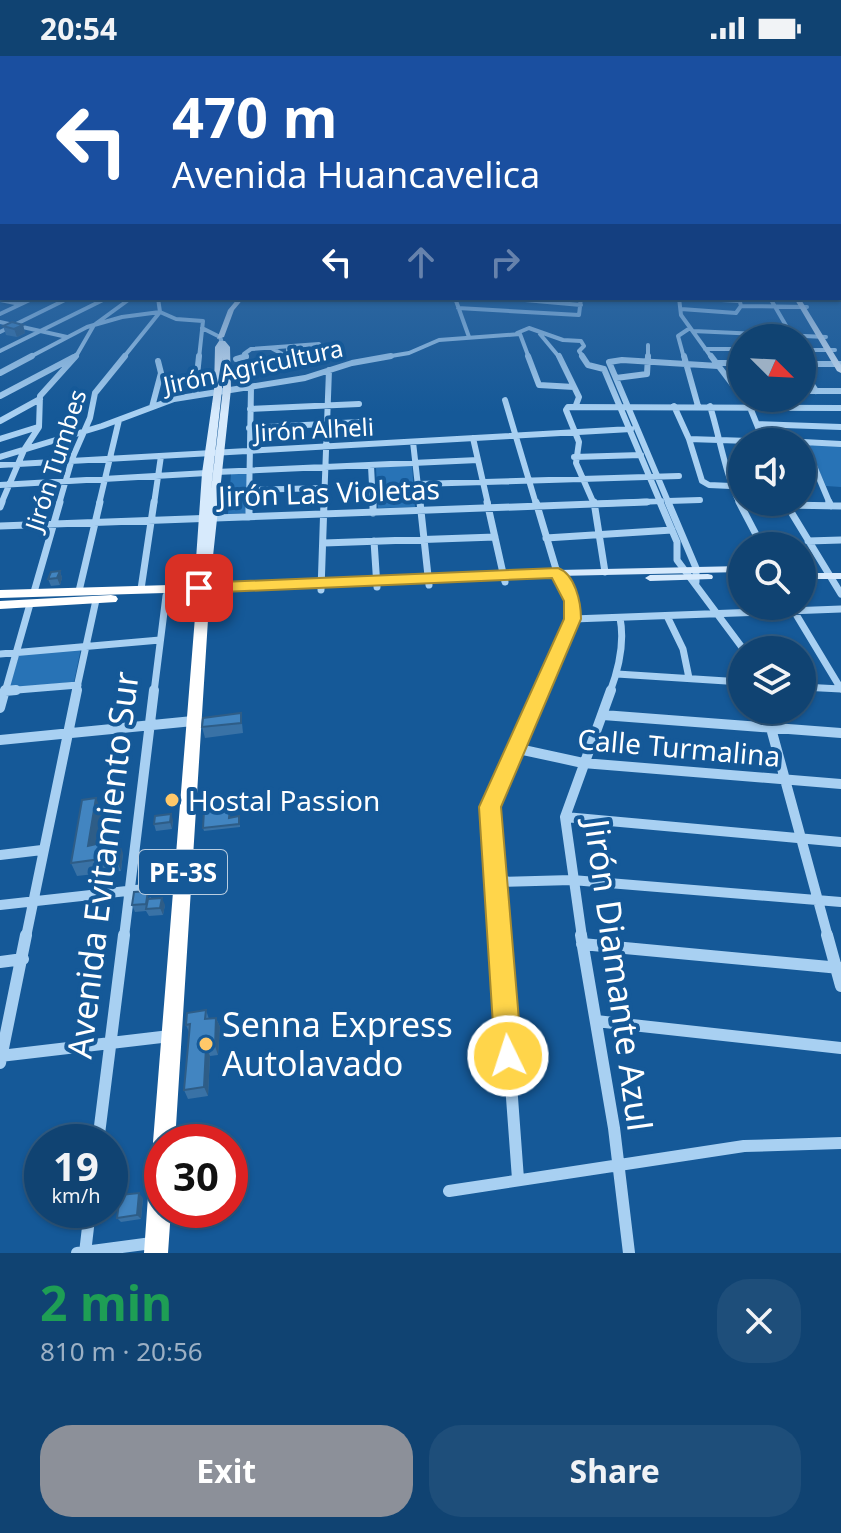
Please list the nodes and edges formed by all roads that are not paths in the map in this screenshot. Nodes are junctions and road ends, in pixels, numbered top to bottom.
1 (535, 300) edge
2 (15, 301) edge
3 (27, 301) edge
4 (63, 301) edge
5 (101, 301) edge
6 (126, 301) edge
7 (158, 301) edge
8 (238, 301) edge
9 (456, 301) edge
10 (581, 301) edge
11 (682, 301) edge
12 (720, 301) edge
13 (771, 301) edge
14 (740, 302) edge
15 (802, 303) edge
16 (20, 304) junction
17 (774, 306) junction
18 (458, 308) junction
19 (681, 309) junction
20 (533, 312) junction
21 (723, 312) junction
22 (0, 314) edge
23 (156, 315) junction
24 (0, 322) edge
25 (785, 324) edge
26 (14, 325) junction
27 (94, 325) junction
28 (202, 328) junction
29 (537, 330) junction
30 (691, 330) junction
31 (41, 331) junction
32 (0, 332) edge
33 (518, 333) junction
34 (728, 334) edge
35 (816, 336) edge
36 (823, 336) junction
37 (68, 337) junction
38 (469, 337) junction
39 (221, 340) junction
40 (319, 344) dead end
41 (648, 345) dead end
42 (272, 347) junction
43 (288, 347) junction
44 (705, 349) junction
45 (728, 349) edge
46 (816, 350) edge
47 (832, 350) junction
48 (0, 351) edge
49 (78, 354) junction
50 (246, 356) junction
51 (236, 359) dead end
52 (269, 360) dead end
53 (158, 361) dead end
54 (645, 362) junction
55 (255, 364) dead end
56 (728, 364) edge
57 (816, 364) edge
58 (686, 365) junction
59 (717, 365) junction
60 (840, 365) edge
61 (329, 370) junction
62 (0, 373) edge
63 (616, 378) junction
64 (728, 378) edge
65 (251, 387) junction
66 (574, 387) junction
67 (222, 391) junction
68 (816, 391) edge
69 (841, 391) edge
70 (195, 395) junction
71 (0, 396) edge
72 (40, 399) junction
73 (505, 400) dead end
74 (359, 404) dead end
75 (329, 406) junction
76 (572, 406) junction
77 (674, 406) junction
78 (698, 406) junction
79 (710, 406) junction
80 (728, 406) edge
81 (152, 407) junction
82 (624, 407) junction
83 (816, 407) edge
84 (841, 408) edge
85 (250, 409) junction
86 (753, 412) edge
87 (119, 420) junction
88 (0, 421) edge
89 (360, 422) dead end
90 (329, 423) junction
91 (758, 424) junction
92 (39, 427) junction
93 (841, 427) edge
94 (249, 428) junction
95 (759, 428) edge
96 (631, 429) junction
97 (576, 431) junction
98 (83, 432) junction
99 (515, 435) junction
100 (473, 438) junction
101 (0, 439) edge
102 (689, 439) junction
103 (721, 439) junction
104 (728, 439) edge
105 (413, 442) junction
106 (816, 443) edge
107 (841, 444) edge
108 (329, 447) junction
109 (24, 450) junction
110 (249, 451) junction
111 (213, 453) junction
112 (641, 455) junction
113 (161, 456) junction
114 (0, 457) edge
115 (574, 457) junction
116 (111, 458) junction
117 (72, 459) junction
118 (478, 460) junction
119 (18, 463) junction
120 (416, 464) junction
121 (0, 465) edge
122 (371, 466) junction
123 (328, 469) junction
124 (249, 471) junction
125 (212, 472) junction
126 (728, 472) edge
127 (816, 472) edge
128 (158, 475) junction
129 (679, 476) dead end
130 (654, 477) junction
131 (106, 479) junction
132 (582, 479) junction
133 (66, 481) junction
134 (531, 481) junction
135 (483, 482) junction
136 (10, 484) junction
137 (418, 484) junction
138 (0, 485) edge
139 (728, 486) edge
140 (327, 488) junction
141 (249, 490) junction
142 (700, 500) dead end
143 (664, 501) junction
144 (594, 504) junction
145 (816, 505) edge
146 (831, 506) junction
147 (841, 506) edge
148 (0, 507) edge
149 (538, 507) junction
150 (489, 508) junction
151 (421, 511) junction
152 (373, 513) junction
153 (325, 515) junction
154 (249, 517) junction
155 (207, 519) junction
156 (151, 520) junction
157 (96, 521) junction
158 (54, 523) junction
159 (0, 526) edge
160 (672, 530) junction
161 (600, 533) junction
162 (495, 537) junction
163 (546, 538) junction
164 (424, 540) junction
165 (841, 540) edge
166 (374, 541) junction
167 (816, 541) edge
168 (324, 543) junction
169 (816, 552) edge
170 (841, 569) edge
171 (728, 570) edge
172 (605, 572) junction
173 (693, 574) junction
174 (832, 574) edge
175 (560, 576) junction
176 (728, 576) edge
177 (505, 579) junction
178 (429, 582) junction
179 (377, 584) junction
180 (322, 586) junction
181 (141, 589) junction
182 (79, 591) junction
183 (0, 594) edge
184 (201, 594) junction
185 (841, 594) edge
186 (166, 596) junction
187 (32, 598) junction
188 (96, 600) junction
189 (0, 605) edge
190 (841, 609) edge
191 (816, 610) edge
192 (718, 614) junction
193 (728, 614) edge
194 (667, 616) junction
195 (620, 618) junction
196 (573, 619) junction
197 (799, 620) edge
198 (734, 636) edge
199 (160, 640) junction
200 (86, 646) junction
201 (15, 653) junction
202 (0, 654) edge
203 (617, 674) junction
204 (689, 678) junction
205 (728, 681) edge
206 (78, 685) junction
207 (816, 688) edge
208 (841, 689) edge
209 (5, 691) junction
210 (0, 708) edge
211 (603, 715) junction
212 (193, 721) junction
213 (770, 724) edge
214 (149, 725) junction
215 (771, 728) junction
216 (68, 732) junction
217 (841, 733) edge
218 (0, 740) edge
219 (514, 748) junction
220 (583, 763) junction
221 (785, 779) junction
222 (841, 784) edge
223 (565, 817) junction
224 (800, 839) junction
225 (841, 842) edge
226 (42, 850) junction
227 (0, 855) edge
228 (572, 880) junction
229 (495, 882) junction
230 (182, 885) junction
231 (128, 889) junction
232 (816, 900) junction
233 (31, 901) junction
234 (841, 902) edge
235 (0, 905) edge
236 (582, 944) junction
237 (23, 959) junction
238 (0, 962) edge
239 (838, 968) edge
240 (841, 986) edge
241 (596, 1021) junction
242 (171, 1035) junction
243 (110, 1042) junction
244 (841, 1048) edge
245 (1, 1058) edge
246 (100, 1124) edge
247 (165, 1124) edge
248 (841, 1143) edge
249 (617, 1163) junction
250 (518, 1179) junction
251 (449, 1191) dead end
252 (87, 1228) edge
253 (158, 1228) edge
254 (156, 1248) edge
255 (82, 1253) edge
256 (629, 1253) edge

1 - 20 street
2 - 16 street
3 - 16 street
4 - 26 street
5 - 31 street
6 - 27 street
7 - 23 street
8 - 39 main road
9 - 18 street
10 - 20 street
11 - 19 street
12 - 21 street
13 - 17 street
14 - 17 street
14 - 21 street
15 - 17 street
15 - 36 main road
16 - 22 street
17 - 25 street
18 - 20 street
18 - 38 street
19 - 21 street
19 - 30 street
23 - 27 street
23 - 28 street
23 - 98 street, Jirón Tumbes
24 - 26 street
26 - 31 street
26 - 32 street
27 - 37 street
27 - 49 street
28 - 39 street
28 - 70 street
29 - 33 street, Jirón Agricultura
29 - 66 street
29 - 82 street, Jirón Agricultura
30 - 34 street
30 - 44 street
30 - 58 street
31 - 37 street
31 - 48 street
33 - 38 street, Jirón Agricultura
33 - 66 street
35 - 36 street
36 - 47 main road
37 - 62 street
38 - 61 street, Jirón Agricultura
39 - 67 main road
40 - 43 street
41 - 54 street
42 - 43 street
42 - 50 street
42 - 52 street
43 - 50 street
44 - 45 street
44 - 59 street
46 - 47 street
47 - 60 main road
49 - 71 street
49 - 72 street
50 - 51 street
50 - 55 street
53 - 81 street
54 - 58 street
54 - 63 street
54 - 63 street
56 - 59 street
57 - 60 street
58 - 59 street
58 - 78 street
59 - 64 street
61 - 65 street, Jirón Agricultura
61 - 75 street
63 - 82 street
65 - 67 street, Jirón Agricultura
65 - 85 street
66 - 76 street
67 - 70 street, Jirón Agricultura
67 - 111 main road
68 - 69 street
70 - 81 street, Jirón Agricultura
72 - 88 street
72 - 92 street
73 - 99 street
74 - 75 street
75 - 85 street
75 - 90 street
76 - 82 street
76 - 97 street
77 - 78 street
77 - 82 street
77 - 102 street
78 - 79 street
79 - 80 street
79 - 103 street
81 - 87 street, Jirón Agricultura
82 - 96 street
82 - 130 street
83 - 84 street
85 - 94 street
86 - 91 street
87 - 98 street, Jirón Agricultura
87 - 116 street
89 - 90 street
90 - 94 street
90 - 108 street
91 - 93 street
91 - 95 street
92 - 101 street
92 - 109 street
94 - 110 street
96 - 97 street, Jirón Alheli
96 - 112 street
97 - 99 street, Jirón Alheli
97 - 115 street
98 - 109 street, Jirón Agricultura
98 - 117 street, Jirón Tumbes
99 - 100 street, Jirón Alheli
99 - 134 street
100 - 105 street, Jirón Alheli
100 - 118 street
102 - 103 street
102 - 139 street
103 - 104 street
103 - 126 street
105 - 108 street, Jirón Alheli
105 - 120 street
106 - 107 street
108 - 110 street, Jirón Alheli
108 - 123 street
109 - 114 street, Jirón Agricultura
109 - 119 street
110 - 111 street, Jirón Alheli
110 - 124 street
111 - 113 street, Jirón Alheli
111 - 125 main road
112 - 115 street
112 - 130 street
113 - 116 street, Jirón Alheli
113 - 128 street
115 - 132 street
116 - 117 street, Jirón Alheli
116 - 131 street
117 - 119 street, Jirón Alheli
117 - 133 street, Jirón Tumbes
118 - 120 street
118 - 135 street
119 - 121 street, Jirón Alheli
119 - 136 street
120 - 122 street
120 - 137 street
122 - 123 street
122 - 152 street
123 - 124 street
123 - 140 street
124 - 125 street
124 - 141 street
125 - 128 street
125 - 155 main road
127 - 146 street
128 - 131 street
128 - 156 street
129 - 130 street
130 - 132 street
130 - 143 street
131 - 133 street
131 - 157 street
132 - 134 street
132 - 144 street
133 - 136 street
133 - 158 street, Jirón Tumbes
134 - 135 street
134 - 149 street
135 - 137 street
135 - 150 street
136 - 138 street
136 - 148 street
137 - 151 street
140 - 141 street
140 - 153 street
141 - 154 street
142 - 143 street, Jirón Las Violetas
143 - 144 street, Jirón Las Violetas
143 - 160 street
143 - 173 street
144 - 149 street, Jirón Las Violetas
144 - 161 street
145 - 146 street
146 - 147 street
149 - 150 street, Jirón Las Violetas
149 - 163 street
150 - 151 street, Jirón Las Violetas
150 - 162 street
151 - 152 street, Jirón Las Violetas
151 - 164 street
152 - 153 street, Jirón Las Violetas
153 - 154 street, Jirón Las Violetas
153 - 168 street
154 - 155 street, Jirón Las Violetas
155 - 156 street, Jirón Las Violetas
155 - 184 main road
156 - 157 street, Jirón Las Violetas
156 - 181 street
157 - 158 street, Jirón Las Violetas
157 - 182 street
158 - 159 street, Jirón Las Violetas
158 - 187 street, Jirón Tumbes
160 - 161 street
160 - 173 street
161 - 163 street
161 - 172 street
162 - 164 street
162 - 177 street
163 - 175 street
164 - 166 street
164 - 178 street
165 - 167 street
166 - 168 street
166 - 179 street
168 - 180 street
169 - 174 street
170 - 174 main road
171 - 173 main road
172 - 173 main road
172 - 175 main road
173 - 175 main road
173 - 176 main road
173 - 192 street
174 - 185 street
175 - 177 main road
175 - 196 street
177 - 178 main road
178 - 179 main road
179 - 180 main road
180 - 184 main road
181 - 182 highway
181 - 184 highway
182 - 187 highway
183 - 187 highway
184 - 186 highway
184 - 212 highway, PE-3S
186 - 188 highway
186 - 199 street, Avenida Evitamiento Sur
187 - 188 highway
187 - 189 highway
187 - 201 street, Jirón Tumbes
188 - 200 street
190 - 191 street
192 - 193 street
192 - 194 street
192 - 198 street
194 - 195 street
194 - 204 street
195 - 196 street
195 - 203 street, Jirón Diamante Azul
196 - 219 street
197 - 208 street
199 - 200 street
199 - 214 street, Avenida Evitamiento Sur
200 - 201 street
200 - 206 street
201 - 202 street
201 - 209 street, Jirón Tumbes
203 - 204 street
203 - 211 street, Jirón Diamante Azul
204 - 205 street
206 - 209 street
206 - 216 street
207 - 208 street
209 - 210 street, Jirón Tumbes
211 - 215 street
211 - 220 street, Jirón Diamante Azul
212 - 214 street
212 - 230 highway, PE-3S
213 - 215 street
214 - 216 street
214 - 231 street, Avenida Evitamiento Sur
215 - 217 street
215 - 221 street
216 - 218 street
216 - 226 street
219 - 220 street, Calle Turmalina
219 - 229 street
220 - 221 street, Calle Turmalina
220 - 223 street, Jirón Diamante Azul
221 - 222 street, Calle Turmalina
221 - 224 street
223 - 224 street
223 - 228 street, Jirón Diamante Azul
224 - 225 street
224 - 232 street
226 - 227 street
226 - 233 street
228 - 229 street
228 - 232 street
228 - 236 street, Jirón Diamante Azul
229 - 250 street
230 - 231 street
230 - 242 highway, PE-3S
231 - 233 street
231 - 243 street, Avenida Evitamiento Sur
232 - 234 street
232 - 239 street
233 - 235 street
233 - 237 street
236 - 239 street
236 - 241 street, Jirón Diamante Azul
237 - 238 street
237 - 245 street
239 - 240 street
241 - 244 street
241 - 249 street, Jirón Diamante Azul
242 - 243 street
242 - 247 highway, PE-3S
243 - 245 street
243 - 246 street, Avenida Evitamiento Sur
248 - 249 street
249 - 250 street
249 - 256 street, Jirón Diamante Azul
250 - 251 street
252 - 255 street
253 - 254 highway
254 - 255 street

